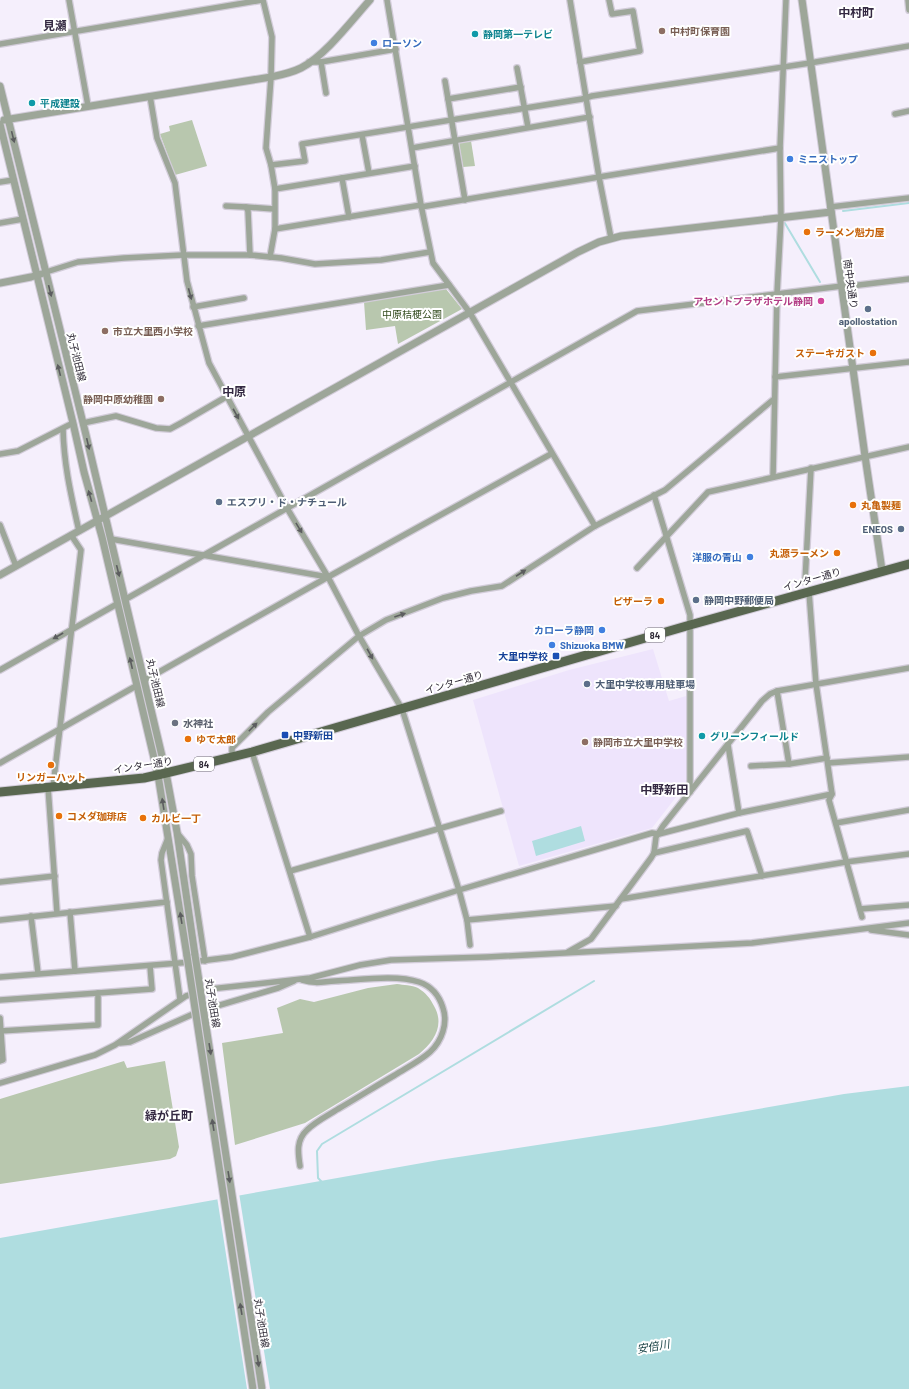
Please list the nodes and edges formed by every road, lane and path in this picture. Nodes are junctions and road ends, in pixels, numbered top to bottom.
1 (69, 0) edge
2 (262, 0) edge
3 (370, 0) edge
4 (387, 0) edge
5 (570, 0) edge
6 (609, 0) edge
7 (786, 0) edge
8 (802, 0) edge
9 (908, 0) edge
10 (909, 10) edge
11 (75, 31) junction
12 (0, 44) edge
13 (909, 46) edge
14 (396, 49) junction
15 (309, 62) junction
16 (321, 62) junction
17 (580, 62) junction
18 (810, 63) junction
19 (783, 66) junction
20 (517, 68) dead end
21 (271, 77) junction
22 (445, 81) dead end
23 (0, 86) edge
24 (521, 88) junction
25 (326, 93) dead end
26 (150, 96) junction
27 (587, 98) junction
28 (448, 99) junction
29 (88, 106) junction
30 (524, 108) junction
31 (909, 111) edge
32 (895, 114) dead end
33 (590, 117) junction
34 (8, 119) junction
35 (451, 120) junction
36 (0, 121) edge
37 (0, 124) edge
38 (408, 127) junction
39 (528, 127) junction
40 (362, 135) junction
41 (455, 140) junction
42 (412, 148) junction
43 (780, 148) junction
44 (271, 165) junction
45 (415, 166) junction
46 (369, 173) junction
47 (599, 176) junction
48 (342, 178) junction
49 (14, 180) junction
50 (0, 182) edge
51 (275, 189) junction
52 (909, 198) edge
53 (465, 200) junction
54 (226, 206) dead end
55 (421, 206) junction
56 (246, 207) junction
57 (274, 209) junction
58 (831, 210) junction
59 (349, 217) junction
60 (781, 218) junction
61 (23, 219) junction
62 (0, 223) edge
63 (275, 229) junction
64 (611, 238) junction
65 (430, 252) junction
66 (183, 255) junction
67 (250, 255) junction
68 (270, 257) junction
69 (41, 274) junction
70 (909, 279) edge
71 (0, 283) edge
72 (449, 285) junction
73 (842, 287) junction
74 (777, 294) junction
75 (244, 298) dead end
76 (193, 307) junction
77 (470, 313) junction
78 (198, 326) junction
79 (909, 362) edge
80 (853, 369) junction
81 (775, 378) junction
82 (510, 383) junction
83 (226, 397) junction
84 (774, 399) junction
85 (73, 423) junction
86 (83, 423) junction
87 (63, 429) junction
88 (248, 436) junction
89 (909, 447) edge
90 (0, 454) edge
91 (551, 454) junction
92 (865, 456) junction
93 (811, 468) junction
94 (772, 477) junction
95 (654, 495) junction
96 (287, 508) junction
97 (106, 516) junction
98 (97, 521) junction
99 (0, 525) edge
100 (595, 526) junction
101 (79, 531) junction
102 (71, 535) junction
103 (3, 537) edge
104 (666, 538) junction
105 (111, 539) junction
106 (203, 555) junction
107 (909, 564) edge
108 (16, 566) junction
109 (637, 568) dead end
110 (882, 570) junction
111 (0, 575) edge
112 (328, 577) junction
113 (805, 582) dead end
114 (809, 592) junction
115 (126, 599) junction
116 (117, 604) junction
117 (690, 625) junction
118 (73, 628) junction
119 (360, 636) junction
120 (1, 667) edge
121 (909, 668) edge
122 (145, 680) junction
123 (816, 684) junction
124 (136, 686) junction
125 (777, 691) junction
126 (402, 709) junction
127 (60, 729) junction
128 (728, 745) junction
129 (252, 752) junction
130 (232, 757) junction
131 (909, 757) edge
132 (828, 761) junction
133 (0, 763) edge
134 (789, 764) junction
135 (751, 766) dead end
136 (162, 774) junction
137 (50, 787) junction
138 (0, 792) edge
139 (690, 792) junction
140 (832, 794) junction
141 (909, 810) edge
142 (501, 811) dead end
143 (739, 813) junction
144 (836, 823) junction
145 (440, 829) junction
146 (177, 832) junction
147 (659, 834) junction
148 (169, 839) junction
149 (654, 853) junction
150 (909, 854) edge
151 (846, 862) junction
152 (290, 871) junction
153 (55, 876) junction
154 (762, 876) junction
155 (0, 882) edge
156 (459, 890) junction
157 (621, 899) junction
158 (167, 902) junction
159 (909, 904) edge
160 (616, 906) junction
161 (860, 909) junction
162 (70, 912) junction
163 (58, 913) junction
164 (31, 916) junction
165 (862, 917) dead end
166 (0, 920) edge
167 (467, 920) junction
168 (909, 923) edge
169 (867, 928) junction
170 (909, 935) edge
171 (310, 937) junction
172 (470, 945) dead end
173 (565, 953) junction
174 (205, 961) junction
175 (176, 964) junction
176 (150, 966) junction
177 (75, 971) junction
178 (38, 973) junction
179 (0, 977) edge
180 (299, 979) junction
181 (98, 993) junction
182 (180, 999) junction
183 (0, 1000) edge
184 (0, 1018) edge
185 (0, 1031) edge
186 (118, 1043) junction
187 (0, 1061) edge
188 (0, 1083) edge
189 (300, 1166) dead end
190 (253, 1389) edge
191 (262, 1389) edge

1 - 11 street
2 - 11 street
2 - 21 street
3 - 15 street
4 - 14 street
5 - 17 street
6 - 17 street
7 - 19 street
8 - 18 street, 南中央通り
9 - 10 street
11 - 12 street
11 - 29 street
13 - 18 street
14 - 16 street
14 - 38 street
15 - 16 street
15 - 21 street
16 - 25 street
17 - 27 street
18 - 19 street
18 - 58 street, 南中央通り
19 - 27 street
19 - 43 street
20 - 24 street
21 - 26 street
21 - 44 street
22 - 28 street
23 - 34 street, 丸子池田線
24 - 28 street
24 - 30 street
26 - 29 street
26 - 66 street
27 - 30 street
27 - 33 street
28 - 35 street
29 - 34 street
30 - 35 street
30 - 39 street
31 - 32 street
33 - 39 street
33 - 47 street
34 - 36 street
34 -> 69 street, 丸子池田線
35 - 38 street
35 - 41 street
37 - 49 street, 丸子池田線
38 - 40 street
38 - 42 street
39 - 41 street
40 - 44 street
40 - 46 street
41 - 42 street
41 - 53 street
42 - 45 street
43 - 47 street
43 - 60 street
44 - 51 street
45 - 46 street
45 - 55 street
46 - 48 street
47 - 53 street
47 - 64 street
48 - 51 street
48 - 59 street
49 - 50 street
49 - 61 street, 丸子池田線
51 - 57 street
52 - 58 street
53 - 55 street
54 - 56 street
55 - 59 street
55 - 65 street
56 - 57 street
56 - 67 street
57 - 63 street
58 - 60 street
58 - 73 street, 南中央通り
59 - 63 street
60 - 64 street
60 - 74 street
61 - 62 street
61 - 69 street, 丸子池田線
63 - 68 street
64 - 77 street
65 - 68 street
65 - 72 street
66 - 67 street
66 - 69 street
66 -> 76 street
67 - 68 street
69 - 71 street
85 -> 69 street, 丸子池田線
69 -> 86 street, 丸子池田線
70 - 73 street
72 - 77 street
72 - 78 street
73 - 74 street
73 - 80 street, 南中央通り
74 - 81 street
74 - 82 street
75 - 76 street
76 - 78 street
77 - 82 street
77 - 88 street
78 - 83 street
79 - 80 street
80 - 81 street
80 - 92 street, 南中央通り
81 - 84 street
82 - 91 street
82 - 96 street
83 - 86 street
83 -> 88 street
84 - 94 street
84 - 95 street
85 - 87 street
98 -> 85 street, 丸子池田線
86 -> 97 street, 丸子池田線
87 - 90 street
87 - 101 street
88 - 96 street
88 - 97 street
89 - 92 street
91 - 100 street
91 - 112 street
92 - 93 street
92 - 110 street, 南中央通り
93 - 94 street
93 - 113 street
94 - 104 street
95 - 100 street
95 - 104 street
96 - 106 street
96 -> 112 street
97 - 98 street
97 - 105 street, 丸子池田線
98 - 101 street
98 - 116 street, 丸子池田線
99 - 103 street
119 -> 100 street
101 - 102 street
102 - 108 street
102 - 118 street
103 - 108 street
104 - 109 street
104 - 117 street
105 - 106 street
105 -> 115 street, 丸子池田線
106 - 112 street
106 - 115 street
107 - 110 main road, インター通り / 84
108 - 111 street
110 - 114 main road, インター通り / 84
112 - 119 street
112 - 122 street
114 - 117 main road, インター通り / 84
114 - 123 street
115 - 122 street, 丸子池田線
116 - 118 street
124 -> 116 street, 丸子池田線
117 - 126 main road, インター通り / 84
117 - 139 street
118 -> 120 street
118 - 127 street
119 -> 126 street
130 -> 119 street
121 - 123 street
122 - 136 street, 丸子池田線
123 - 125 street
123 - 132 street
124 - 127 street
124 - 136 street, 丸子池田線
125 - 128 street
125 - 134 street
126 - 129 main road, インター通り / 84
126 - 145 street
127 - 133 street
127 - 137 street
128 - 139 street
128 - 143 street
129 - 130 main road, インター通り / 84
129 - 152 street
130 - 136 main road, インター通り / 84
131 - 132 street
132 - 134 street
132 - 140 street
134 - 135 street
136 - 137 main road, インター通り / 84
136 - 146 street, 丸子池田線
148 -> 136 street, 丸子池田線
137 - 138 main road, インター通り / 84
137 - 153 street
139 - 147 street
140 - 143 street
140 - 144 street
141 - 144 street
142 - 145 street
143 - 147 street
144 - 151 street
145 - 152 street
145 - 156 street
146 - 174 street
146 -> 191 street, 丸子池田線, bridge
147 - 149 street
147 - 156 street
148 - 158 street
190 -> 148 street, 丸子池田線, bridge
149 - 154 street
149 - 157 street
150 - 151 street
151 - 154 street
151 - 161 street
152 - 171 street
153 - 155 street
153 - 163 street
154 - 157 street
156 - 167 street
156 - 171 street
157 - 160 street
158 - 162 street
158 - 175 street
159 - 161 street
160 - 167 street
160 - 173 street
161 - 165 street
162 - 163 street
162 - 177 street
163 - 164 street
164 - 166 street
164 - 178 street
167 - 172 street
168 - 169 street
169 - 170 street
169 - 173 street
171 - 174 street
173 - 180 street
174 - 175 street
175 - 176 street
175 - 182 street
176 - 177 street
176 - 181 street
177 - 178 street
178 - 179 street
180 - 182 street
180 - 186 street
180 - 189 street
181 - 183 street
181 - 185 street
182 - 186 street
184 - 185 street
185 - 187 street
186 - 188 street

